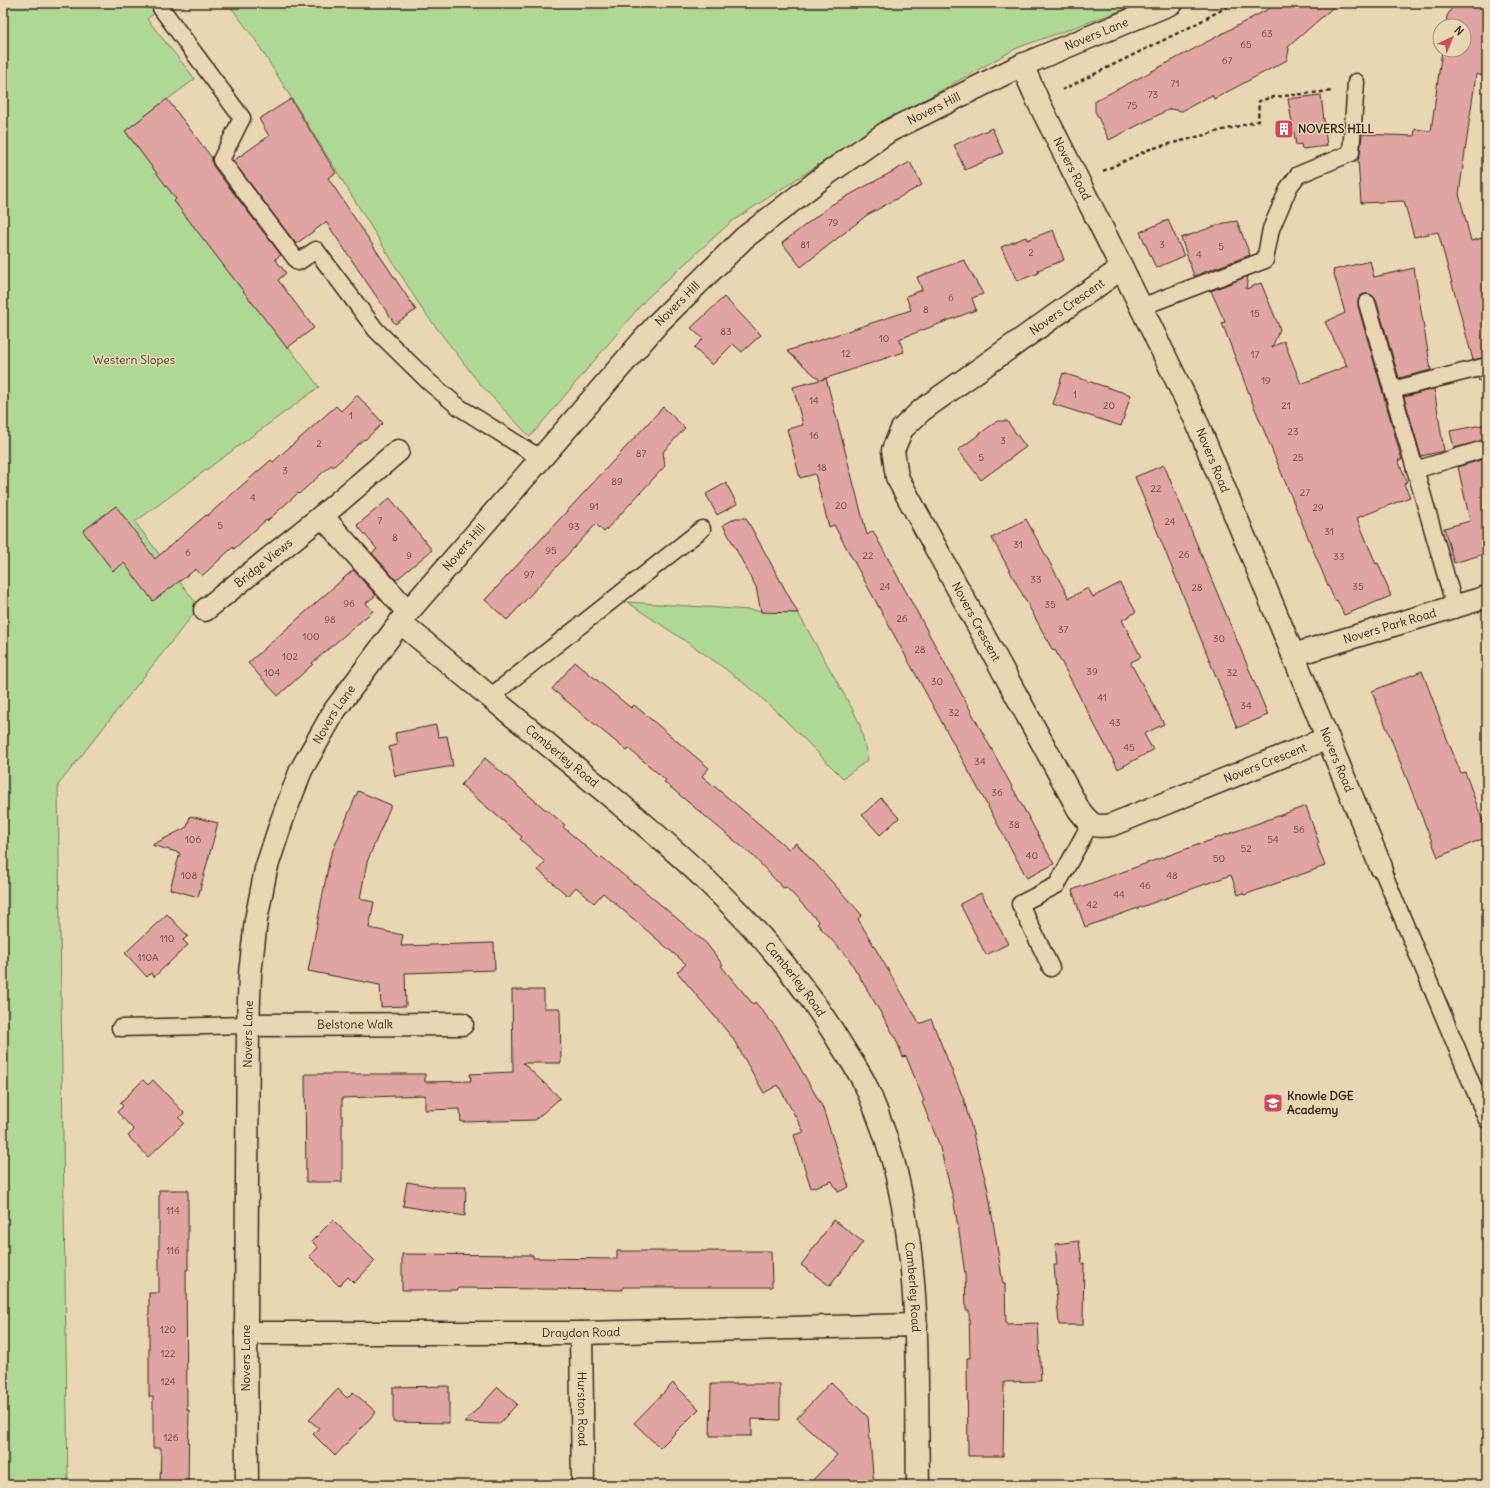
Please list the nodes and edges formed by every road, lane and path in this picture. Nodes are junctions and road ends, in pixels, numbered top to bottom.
1 (11, 3) edge
2 (1172, 3) edge
3 (1234, 3) edge
4 (161, 8) dead end
5 (3, 9) edge
6 (1022, 65) junction
7 (1356, 85) joint
8 (1038, 101) junction
9 (1079, 182) junction
10 (1122, 268) junction
11 (1367, 303) dead end
12 (1141, 307) junction
13 (1487, 366) edge
14 (1392, 390) junction
15 (1487, 448) edge
16 (398, 451) dead end
17 (540, 458) junction
18 (1415, 470) junction
19 (322, 516) junction
20 (702, 530) dead end
21 (1487, 597) edge
22 (1455, 607) junction
23 (205, 610) dead end
24 (404, 617) junction
25 (1293, 655) junction
26 (490, 697) junction
27 (1328, 738) junction
28 (1090, 824) junction
29 (1381, 867) joint
30 (1051, 968) dead end
31 (462, 1024) dead end
32 (248, 1025) junction
33 (120, 1028) dead end
34 (1487, 1120) edge
35 (916, 1325) junction
36 (246, 1333) junction
37 (581, 1333) junction
38 (247, 1485) edge
39 (583, 1485) edge
40 (918, 1485) edge

1 - 5 path
2 - 6 street, Novers Lane
3 - 8 path
4 - 17 lane
6 - 8 street, Novers Road
6 - 17 street, Novers Hill
7 - 9 path
7 - 12 lane
8 - 9 street, Novers Road
9 - 10 street, Novers Road
10 - 12 street, Novers Road
10 - 28 street, Novers Crescent
11 - 14 lane
12 - 25 street, Novers Road
13 - 14 lane
14 - 18 lane
15 - 18 lane
16 - 19 street, Bridge Views
17 - 24 street, Novers Hill
18 - 22 lane
19 - 23 street, Bridge Views
19 - 24 street
20 - 26 lane
21 - 22 street, Novers Park Road
22 - 25 street, Novers Park Road
24 - 26 street, Camberley Road
24 - 32 street, Novers Lane
25 - 27 street, Novers Road
26 - 35 street, Camberley Road
27 - 28 street, Novers Crescent
27 - 29 street, Novers Road
28 - 30 lane
29 - 34 lane
31 - 32 street, Belstone Walk
32 - 33 lane
32 - 36 street, Novers Lane
35 - 37 street, Draydon Road
35 - 40 street, Camberley Road
36 - 37 street, Draydon Road
36 - 38 street, Novers Lane
37 - 39 street, Hurston Road

